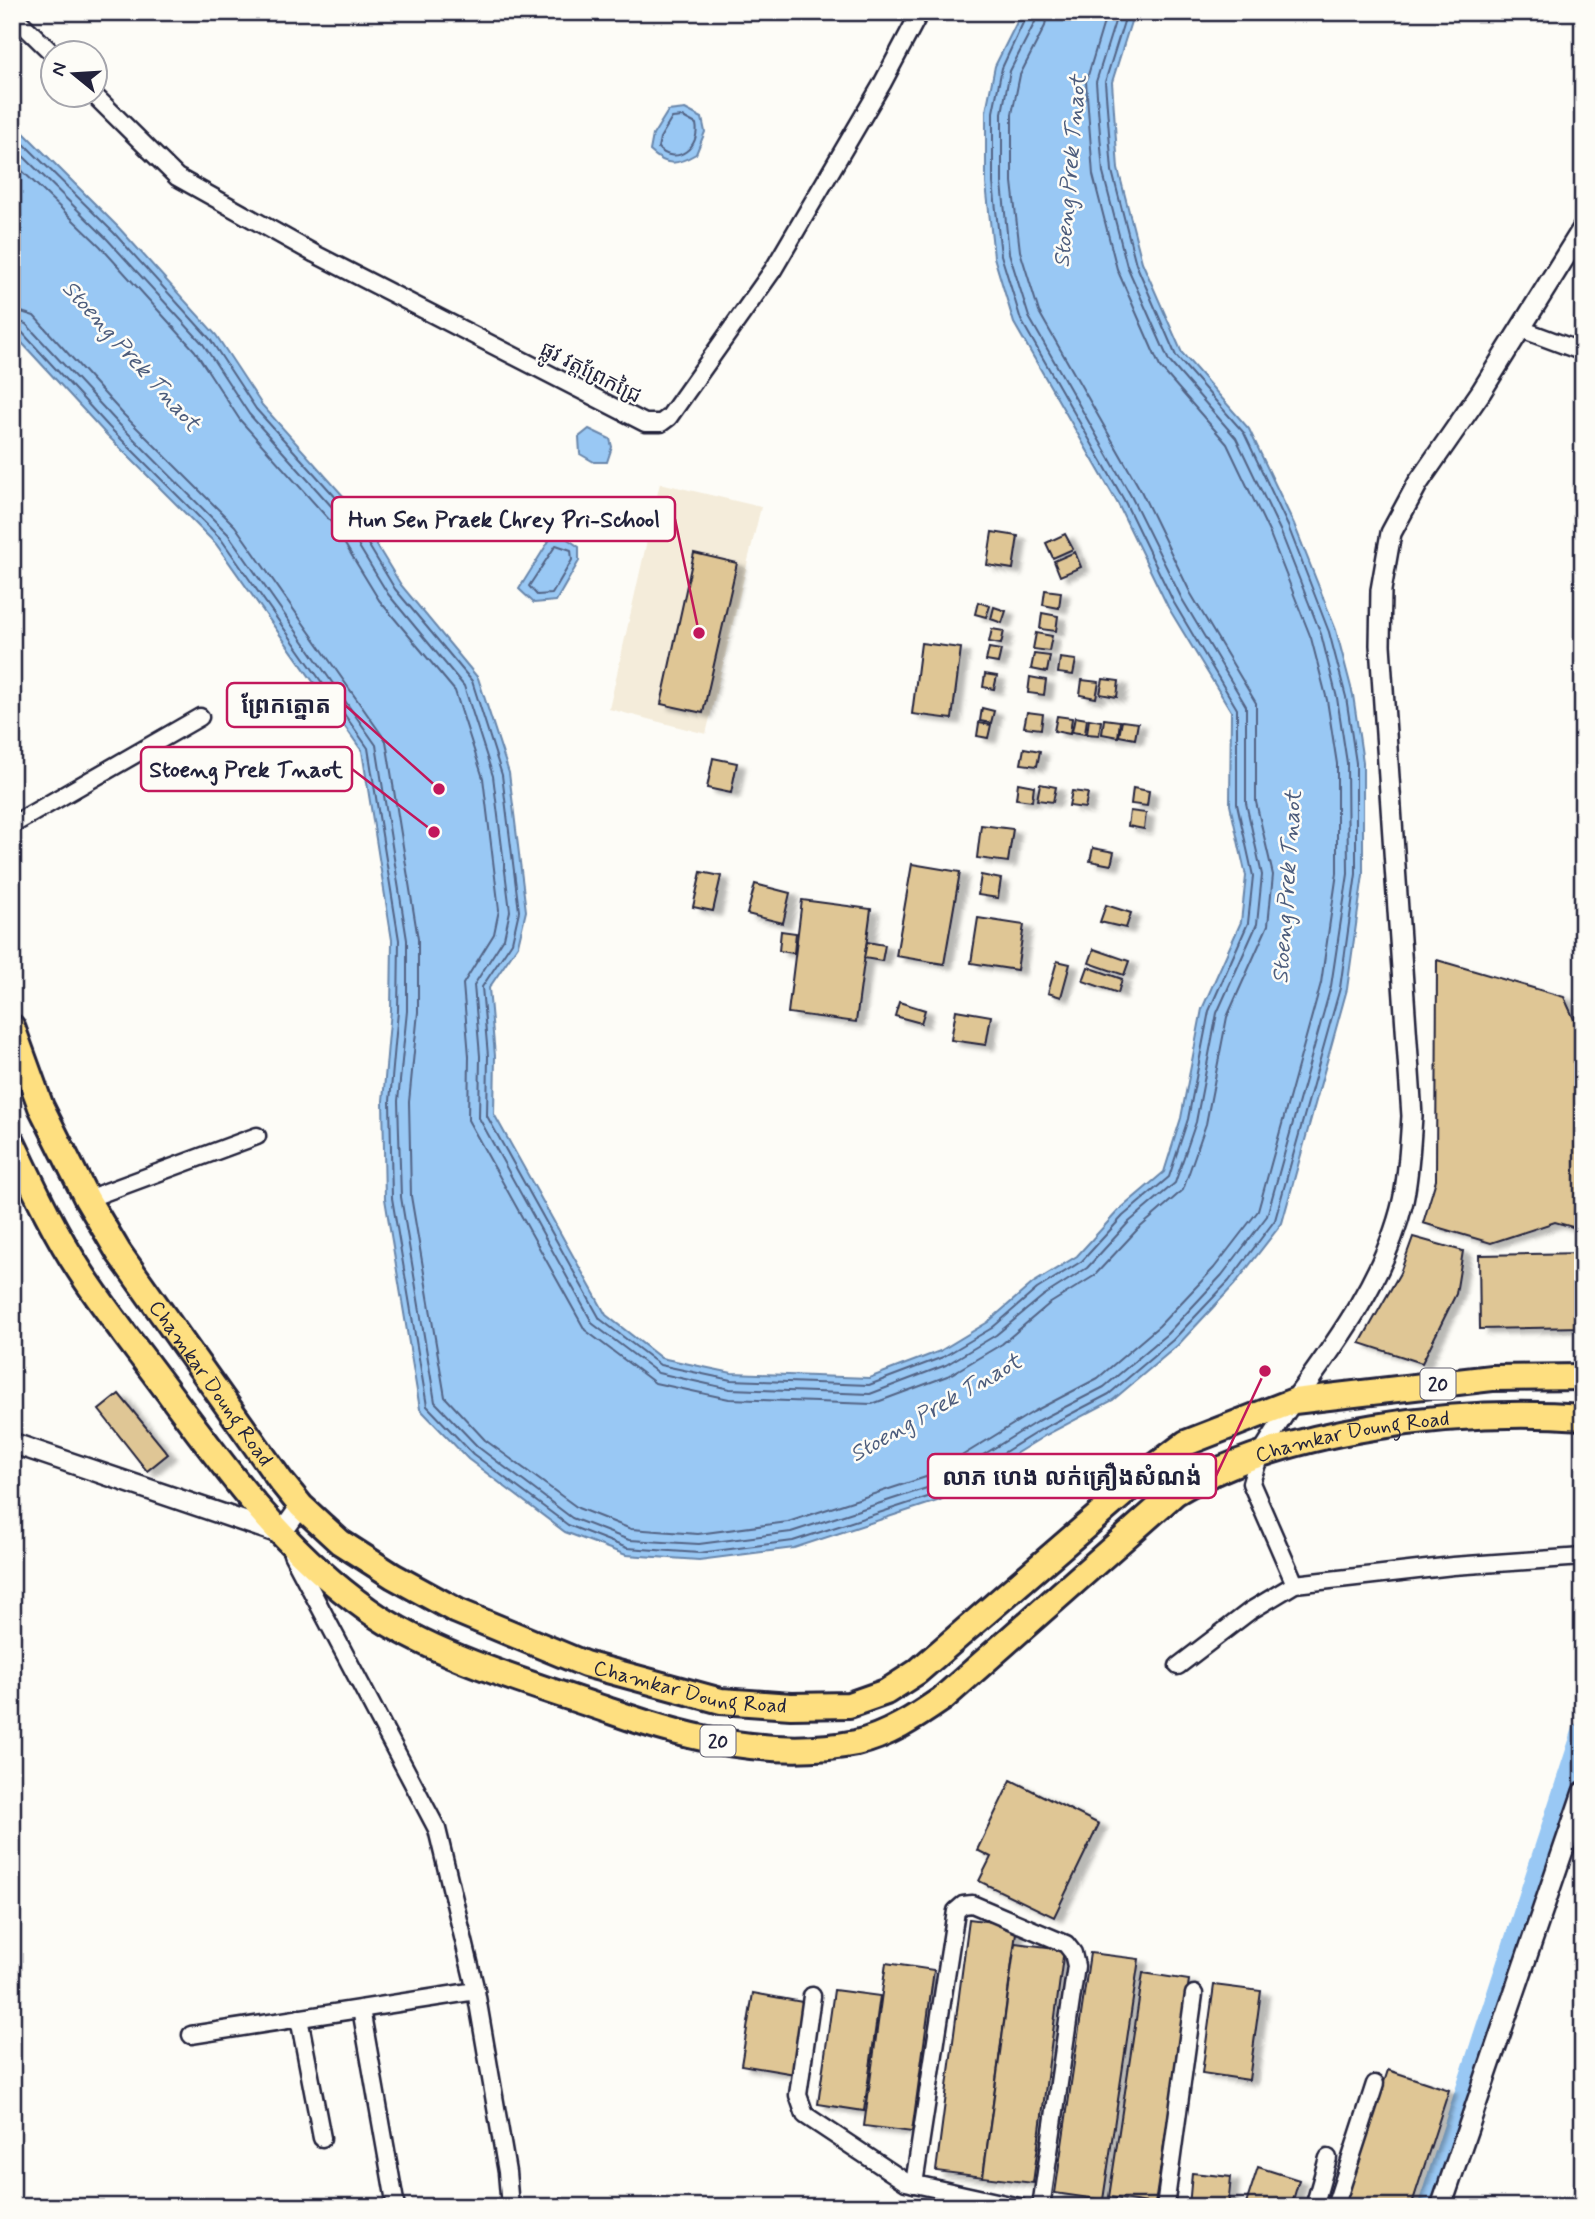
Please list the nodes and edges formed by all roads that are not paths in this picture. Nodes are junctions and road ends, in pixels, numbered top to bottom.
1 (920, 12) edge
2 (12, 14) edge
3 (38, 39) edge
4 (107, 108) edge
5 (1583, 228) edge
6 (1521, 329) junction
7 (1583, 352) edge
8 (200, 717) dead end
9 (12, 825) edge
10 (12, 1027) edge
11 (257, 1136) dead end
12 (12, 1142) edge
13 (87, 1199) junction
14 (1583, 1377) edge
15 (1294, 1401) junction
16 (1583, 1417) edge
17 (12, 1443) edge
18 (1260, 1454) junction
19 (301, 1506) junction
20 (281, 1534) junction
21 (1583, 1557) edge
22 (1295, 1584) junction
23 (585, 1664) junction
24 (1178, 1666) dead end
25 (572, 1698) junction
26 (1583, 1792) edge
27 (476, 1991) junction
28 (1194, 1994) dead end
29 (813, 1996) dead end
30 (360, 2009) junction
31 (299, 2018) junction
32 (191, 2035) dead end
33 (1375, 2084) dead end
34 (322, 2138) dead end
35 (1328, 2158) dead end
36 (914, 2184) junction
37 (396, 2207) edge
38 (510, 2207) edge
39 (1019, 2207) edge
40 (1041, 2207) edge
41 (1165, 2207) edge
42 (1314, 2207) edge
43 (1335, 2207) edge
44 (1441, 2207) edge

1 - 4 street, ផ្លូវ វត្តព្រែកជ្រៃ
2 - 3 street
5 - 6 street
6 - 7 street
6 - 15 street
8 - 9 street
10 - 13 main road, Chamkar Doung Road / 20
11 - 13 street
12 - 20 main road, Chamkar Doung Road / 20
13 - 19 main road, Chamkar Doung Road / 20
14 - 15 main road, Chamkar Doung Road / 20
15 - 18 street
15 - 23 main road, Chamkar Doung Road / 20
16 - 18 main road, Chamkar Doung Road / 20
17 - 20 street
18 - 22 street
18 - 25 main road, Chamkar Doung Road / 20
19 - 20 street
19 - 23 main road, Chamkar Doung Road / 20
20 - 25 main road, Chamkar Doung Road / 20
20 - 27 street
21 - 22 street
22 - 24 street
23 - 25 main road
26 - 44 street
27 - 30 street
27 - 38 street
28 - 41 street
29 - 36 street
30 - 31 street
30 - 37 street
31 - 32 street
31 - 34 street
33 - 43 street
35 - 42 street
36 - 39 street
36 - 40 street

